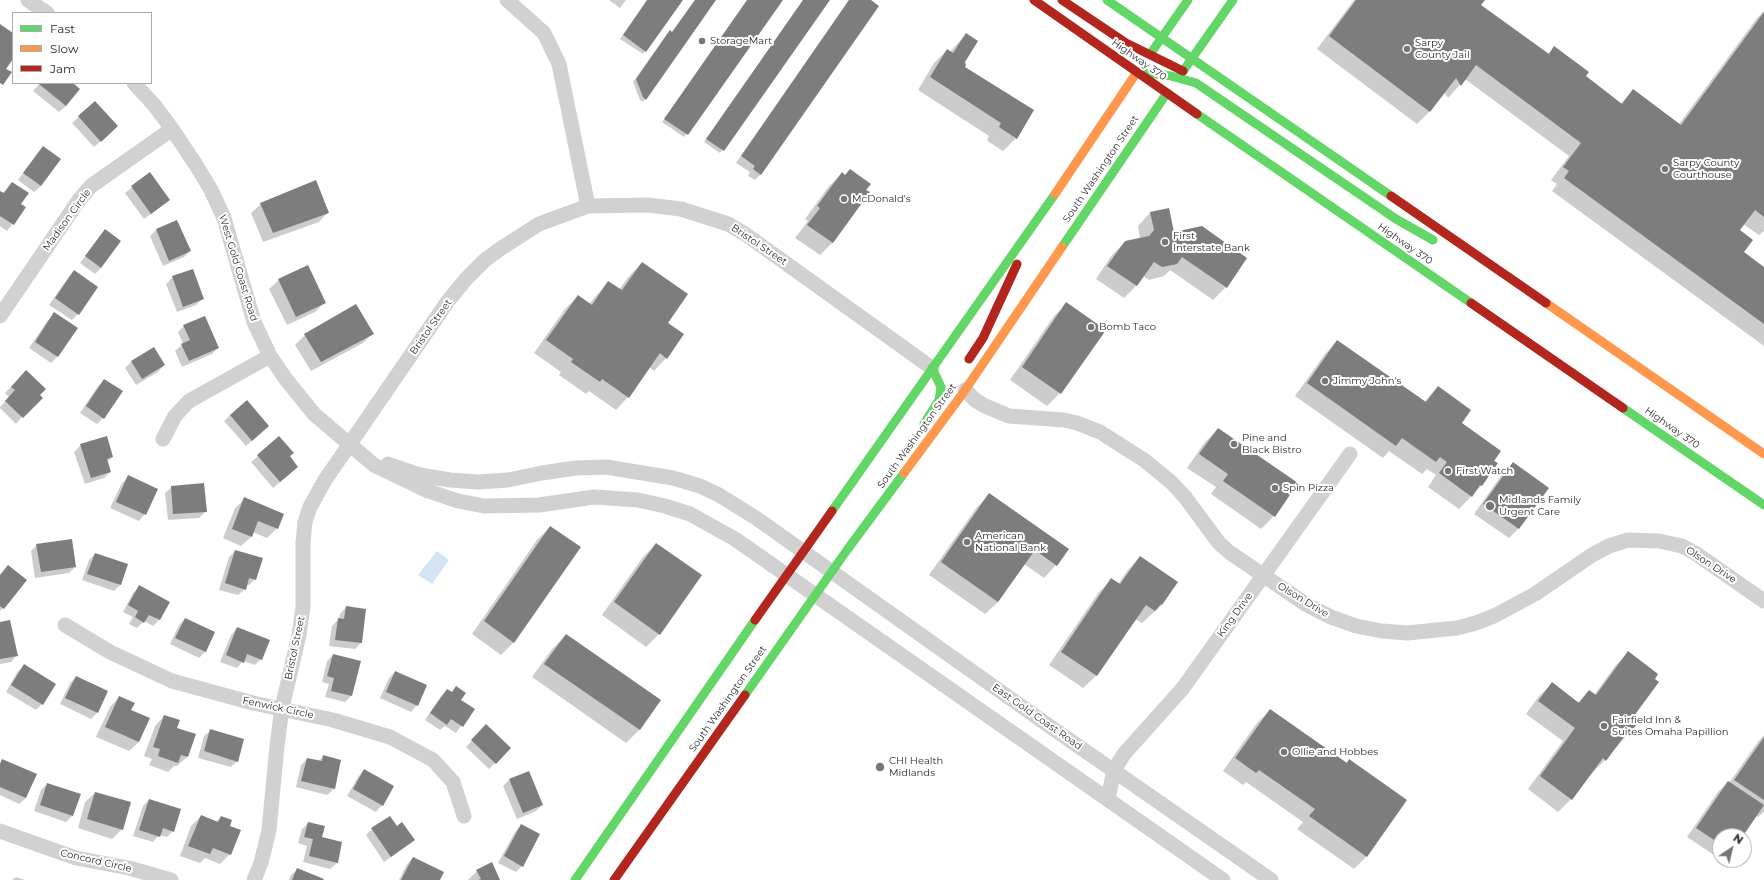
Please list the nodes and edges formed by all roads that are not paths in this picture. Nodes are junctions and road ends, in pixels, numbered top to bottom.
1 (28, 0) edge
2 (507, 0) edge
3 (1034, 0) edge
4 (1062, 0) edge
5 (1107, 0) edge
6 (1188, 0) edge
7 (1233, 0) edge
8 (46, 12) edge
9 (1162, 38) junction
10 (1150, 54) junction
11 (1192, 59) junction
12 (1137, 72) junction
13 (1181, 74) junction
14 (135, 84) edge
15 (1167, 93) junction
16 (172, 128) junction
17 (588, 206) junction
18 (1031, 229) junction
19 (1484, 260) junction
20 (0, 316) edge
21 (270, 356) junction
22 (965, 365) dead end
23 (932, 368) junction
24 (962, 386) junction
25 (918, 432) dead end
26 (163, 438) dead end
27 (350, 445) junction
28 (1350, 454) dead end
29 (1764, 454) edge
30 (879, 490) dead end
31 (1764, 505) edge
32 (878, 508) junction
33 (804, 552) junction
34 (832, 571) junction
35 (787, 575) junction
36 (1264, 576) junction
37 (815, 596) junction
38 (1764, 600) edge
39 (65, 625) dead end
40 (282, 708) junction
41 (1114, 770) junction
42 (1090, 787) junction
43 (1108, 800) junction
44 (464, 816) dead end
45 (0, 831) edge
46 (171, 880) edge
47 (254, 880) edge
48 (575, 880) edge
49 (614, 880) edge
50 (1223, 880) edge
51 (1271, 880) edge

1 - 8 street
2 - 17 street
3 - 12 main road, Highway 370
4 - 10 main road
5 - 9 main road
6 - 9 main road
7 - 11 main road, South Washington Street
9 - 10 main road
9 - 11 main road
10 - 12 main road
10 - 13 main road
11 - 13 main road, South Washington Street
11 - 19 main road
12 - 13 main road
12 - 15 main road, Highway 370
12 - 18 main road
13 - 15 main road, South Washington Street
13 - 19 main road
14 - 16 street, West Gold Coast Road
15 - 24 main road, South Washington Street
15 - 31 main road, Highway 370
16 - 20 street, Madison Circle
16 - 21 street, West Gold Coast Road
17 - 23 street, Bristol Street
17 - 27 street, Bristol Street
18 - 22 main road
18 - 23 main road
19 - 29 main road
21 - 26 street
21 - 27 street, West Gold Coast Road
23 - 25 main road
23 - 33 main road
24 - 32 main road, South Washington Street
24 - 36 street, Olson Drive
27 - 33 street, West Gold Coast Road
27 - 35 street, West Gold Coast Road
27 - 40 street, Bristol Street
28 - 36 street, King Drive
30 - 32 main road
32 - 34 main road, South Washington Street
33 - 34 street, East Gold Coast Road
33 - 35 main road
34 - 37 main road, South Washington Street
34 - 41 street, East Gold Coast Road
35 - 37 street
35 - 48 main road
36 - 38 street, Olson Drive
36 - 41 street, King Drive
37 - 42 street
37 - 49 main road, South Washington Street
39 - 40 street, Fenwick Circle
40 - 44 street, Fenwick Circle
40 - 47 street, Bristol Street
41 - 42 street, King Drive
41 - 43 street, King Drive
41 - 51 street, East Gold Coast Road
42 - 43 street
43 - 50 street
45 - 46 street, Concord Circle

